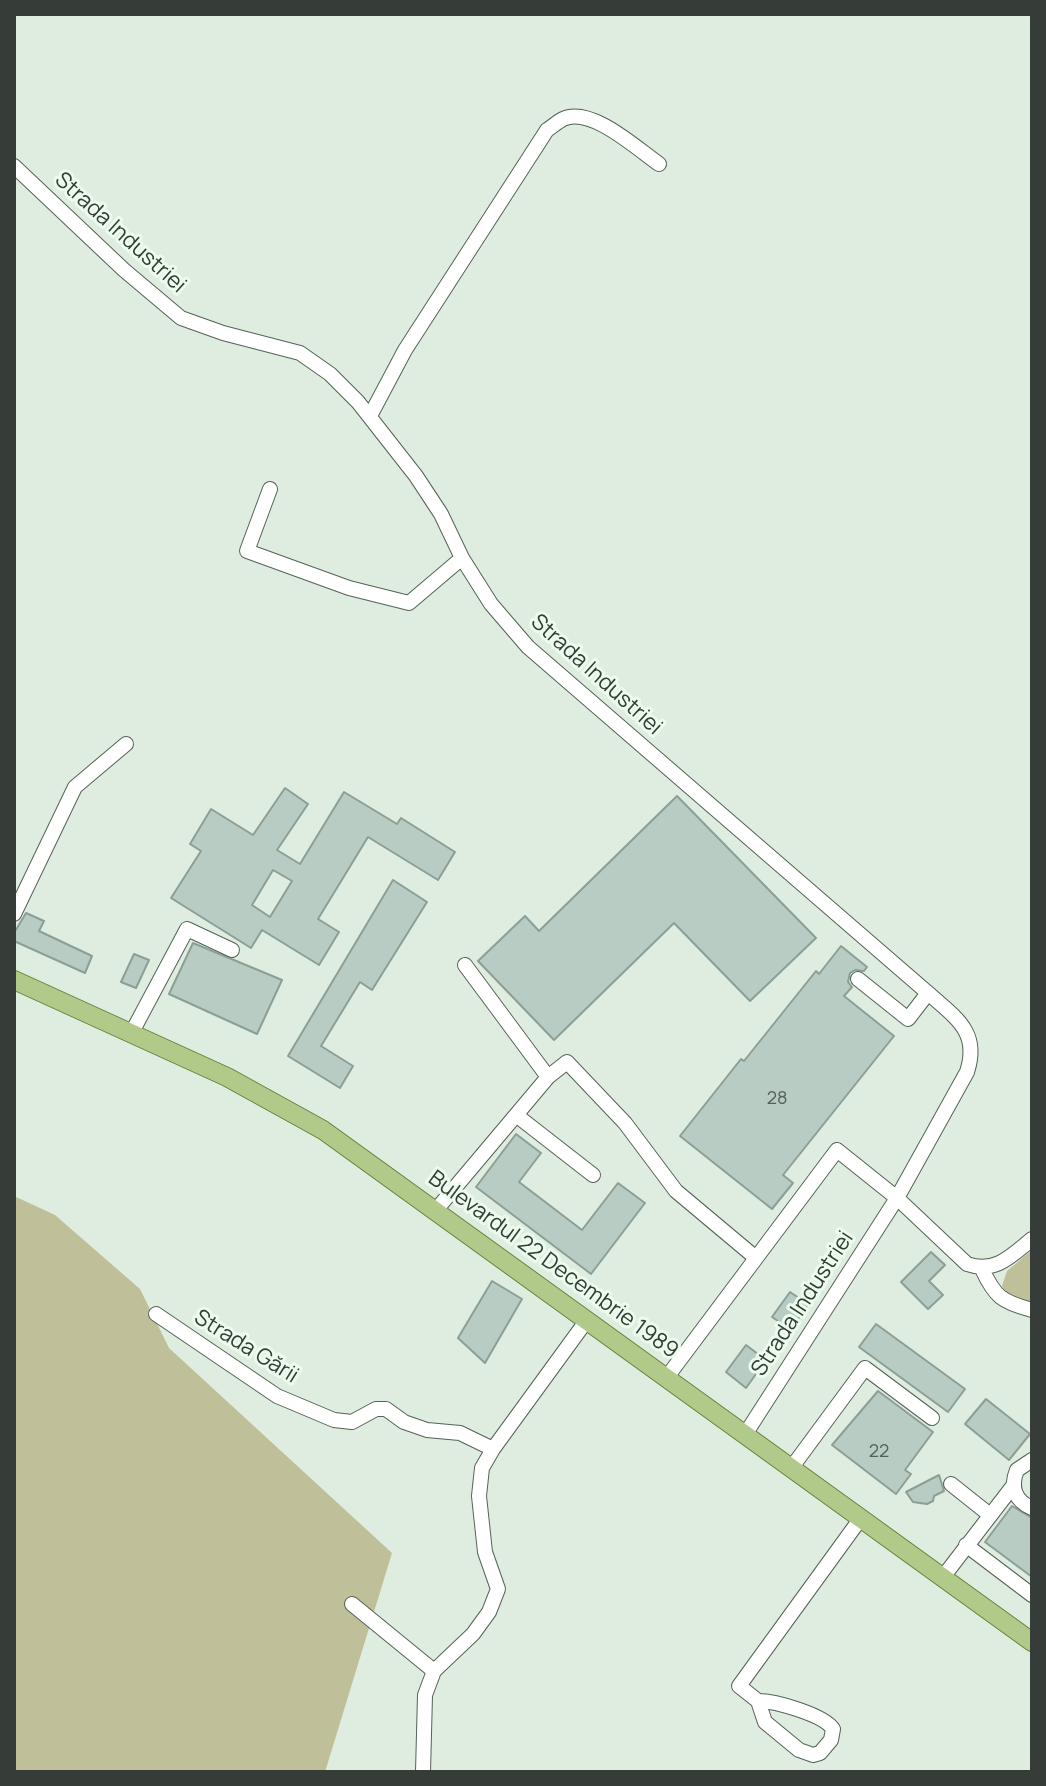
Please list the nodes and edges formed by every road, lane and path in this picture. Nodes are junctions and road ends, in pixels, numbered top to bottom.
1 (659, 164) dead end
2 (14, 166) edge
3 (370, 416) junction
4 (270, 489) dead end
5 (462, 558) junction
6 (126, 744) dead end
7 (14, 914) edge
8 (232, 950) dead end
9 (465, 965) dead end
10 (858, 979) dead end
11 (14, 980) edge
12 (928, 993) junction
13 (131, 1034) junction
14 (548, 1077) junction
15 (516, 1115) junction
16 (593, 1175) dead end
17 (897, 1198) junction
18 (436, 1210) junction
19 (1032, 1239) edge
20 (756, 1258) junction
21 (982, 1269) junction
22 (1032, 1310) edge
23 (156, 1314) dead end
24 (587, 1320) junction
25 (667, 1377) junction
26 (932, 1418) dead end
27 (746, 1433) junction
28 (493, 1449) junction
29 (1032, 1460) edge
30 (792, 1467) junction
31 (951, 1484) dead end
32 (1013, 1486) junction
33 (1032, 1508) edge
34 (990, 1515) junction
35 (861, 1518) junction
36 (966, 1545) junction
37 (943, 1577) junction
38 (1032, 1595) edge
39 (352, 1604) dead end
40 (1032, 1642) edge
41 (434, 1671) junction
42 (758, 1701) junction
43 (423, 1772) edge

1 - 3 street
2 - 3 street, Strada Industriei
3 - 5 street, Strada Industriei
4 - 5 street
5 - 12 street, Strada Industriei
6 - 7 street
8 - 13 street
9 - 14 street
10 - 12 street
11 - 13 main road, Bulevardul 22 Decembrie 1989
12 - 17 street, Strada Industriei
13 - 18 main road, Bulevardul 22 Decembrie 1989
14 - 15 street
14 - 20 street
15 - 16 street
15 - 18 street
17 - 20 street
17 - 21 street
17 - 27 street, Strada Industriei
18 - 24 main road, Bulevardul 22 Decembrie 1989
19 - 21 street
20 - 25 street
21 - 22 street
23 - 28 street, Strada Gării
24 - 25 main road, Bulevardul 22 Decembrie 1989
24 - 28 street
25 - 27 main road, Bulevardul 22 Decembrie 1989
26 - 30 street
27 - 30 main road, Bulevardul 22 Decembrie 1989
28 - 41 street
29 - 32 street
30 - 35 main road, Bulevardul 22 Decembrie 1989
31 - 34 street
32 - 33 street
32 - 34 street
34 - 36 street
35 - 37 main road, Bulevardul 22 Decembrie 1989
35 - 42 street
36 - 37 street
36 - 38 street
37 - 40 main road, Bulevardul 22 Decembrie 1989
39 - 41 street
41 - 43 street
42 - 42 street

